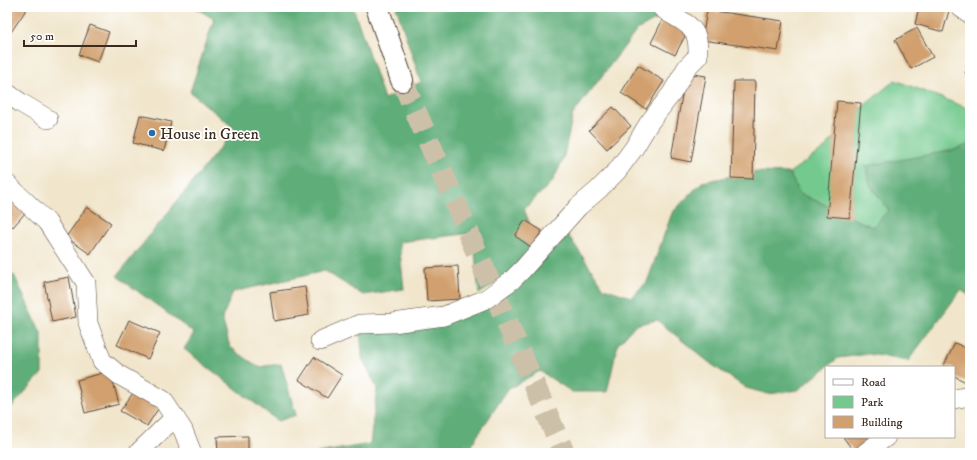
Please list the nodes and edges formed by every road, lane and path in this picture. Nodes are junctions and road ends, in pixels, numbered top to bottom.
1 (377, 7) edge
2 (661, 7) edge
3 (960, 7) edge
4 (970, 14) edge
5 (402, 80) tunnel mouth
6 (7, 93) edge
7 (48, 119) dead end
8 (7, 184) edge
9 (320, 341) dead end
10 (970, 396) edge
11 (955, 399) edge
12 (175, 418) junction
13 (885, 438) edge
14 (138, 453) edge
15 (192, 453) edge
16 (866, 453) edge

1 - 5 highway
2 - 9 street
3 - 4 street
6 - 7 street
8 - 12 street
10 - 11 street
12 - 14 street
12 - 15 street
13 - 16 street

